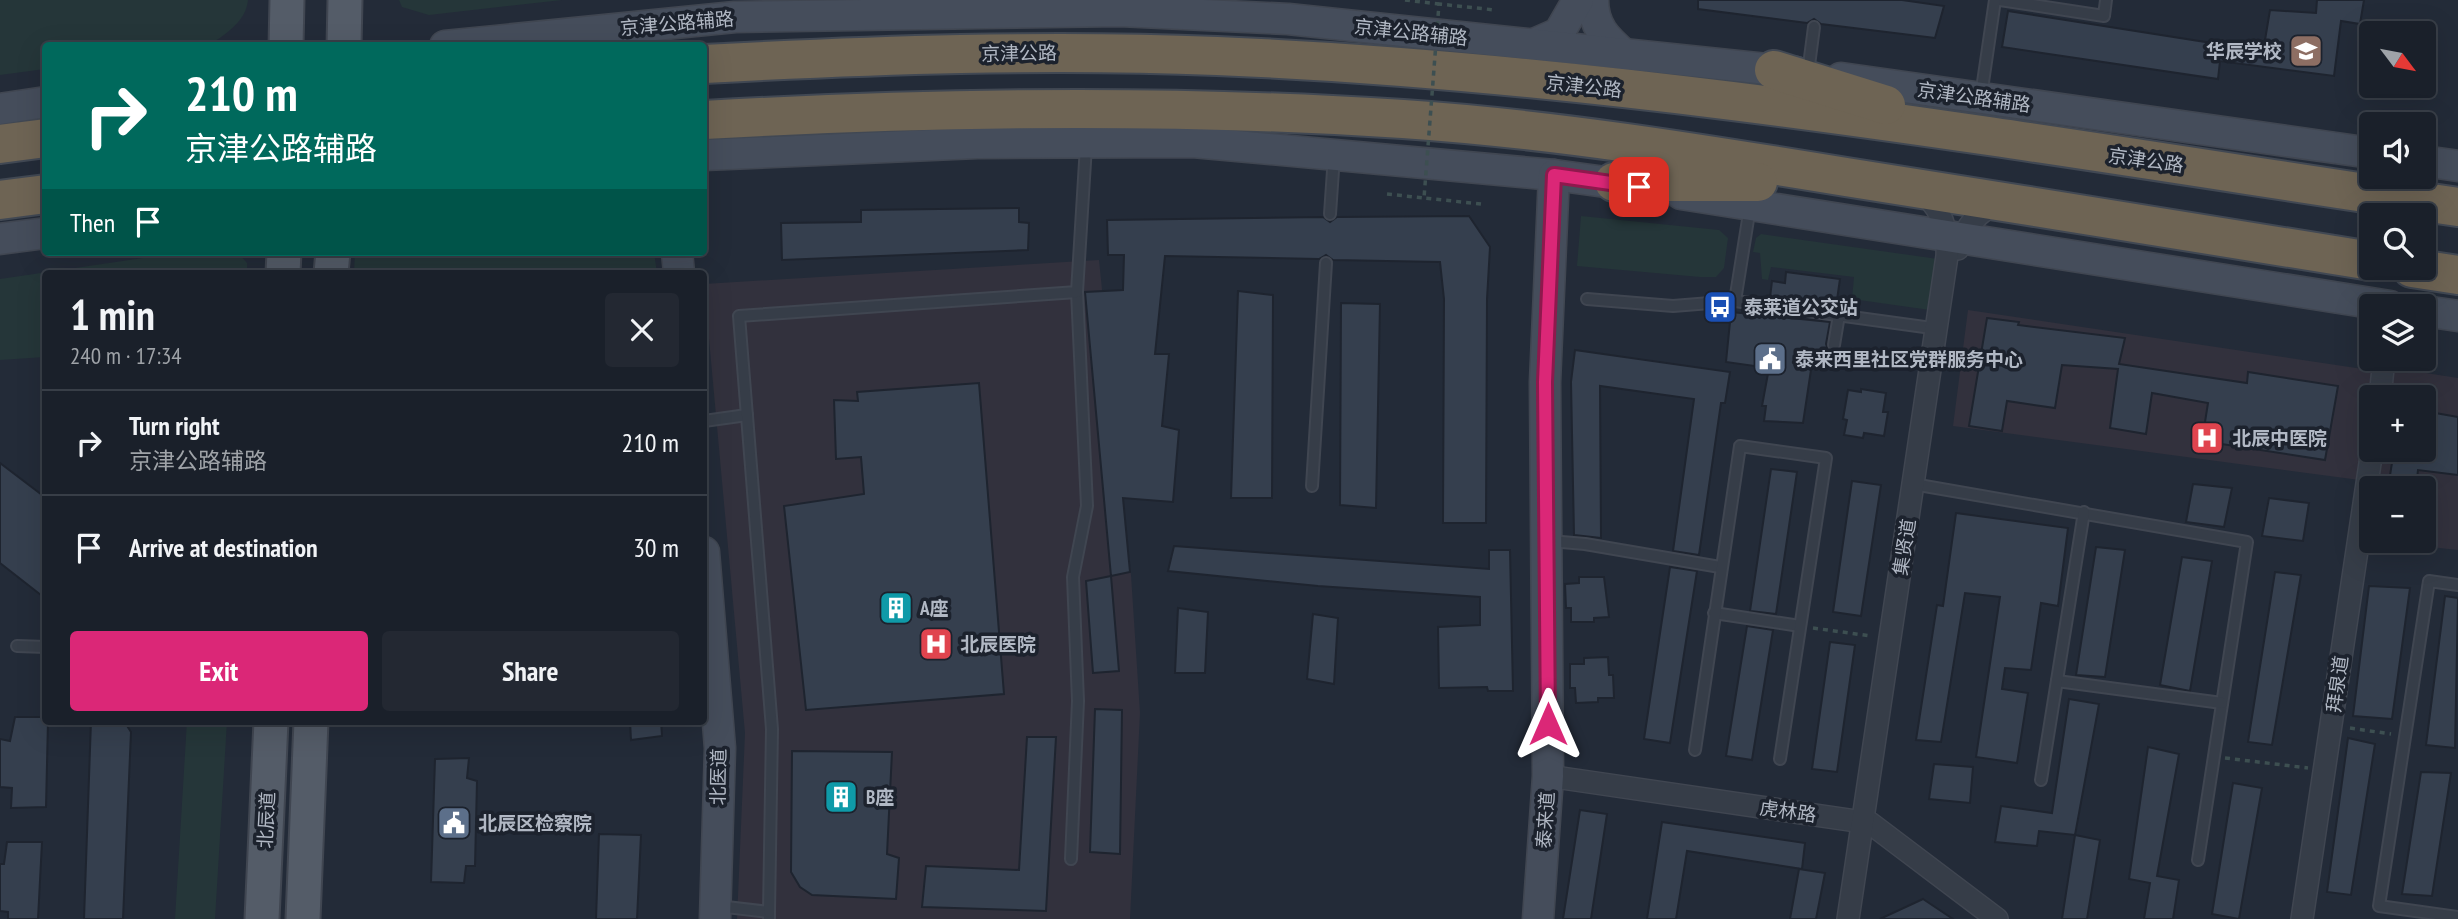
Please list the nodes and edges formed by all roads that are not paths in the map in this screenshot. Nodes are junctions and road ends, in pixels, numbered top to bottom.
1 (287, 0) edge
2 (345, 0) edge
3 (1578, 0) edge
4 (1593, 0) edge
5 (1997, 0) edge
6 (2106, 0) edge
7 (1814, 27) dead end
8 (664, 34) edge
9 (286, 42) edge
10 (344, 42) edge
11 (518, 42) edge
12 (1534, 44) junction
13 (1625, 55) junction
14 (707, 64) edge
15 (1791, 71) junction
16 (1981, 99) junction
17 (42, 103) edge
18 (0, 108) edge
19 (707, 120) edge
20 (1964, 132) junction
21 (42, 139) edge
22 (1086, 142) junction
23 (0, 144) edge
24 (2359, 151) edge
25 (1334, 154) junction
26 (707, 155) edge
27 (2436, 163) edge
28 (2458, 166) edge
29 (1554, 175) junction
30 (1846, 177) junction
31 (1614, 182) junction
32 (1913, 187) junction
33 (42, 195) edge
34 (0, 200) edge
35 (2004, 201) junction
36 (2458, 206) edge
37 (1750, 207) junction
38 (1330, 214) dead end
39 (42, 234) edge
40 (1955, 237) junction
41 (0, 239) edge
42 (2359, 259) edge
43 (1326, 262) dead end
44 (2436, 272) edge
45 (2458, 275) edge
46 (1077, 292) junction
47 (1587, 299) dead end
48 (1735, 301) junction
49 (2359, 301) edge
50 (2436, 313) edge
51 (1839, 314) junction
52 (2458, 316) edge
53 (1940, 329) junction
54 (1834, 345) dead end
55 (747, 415) junction
56 (707, 421) edge
57 (2370, 462) edge
58 (1918, 485) junction
59 (1312, 486) dead end
60 (2084, 512) junction
61 (1547, 541) junction
62 (1720, 567) junction
63 (2458, 585) edge
64 (707, 589) edge
65 (1714, 613) junction
66 (1800, 626) junction
67 (17, 646) dead end
68 (42, 647) edge
69 (2057, 681) junction
70 (2222, 703) junction
71 (271, 725) edge
72 (311, 725) edge
73 (1695, 750) dead end
74 (1780, 759) dead end
75 (1548, 776) junction
76 (2042, 780) dead end
77 (1866, 823) junction
78 (1071, 859) dead end
79 (2198, 860) dead end
80 (715, 912) edge
81 (769, 915) edge
82 (2458, 917) edge
83 (262, 919) edge
84 (303, 919) edge
85 (1538, 919) edge
86 (1848, 919) edge
87 (1856, 919) edge
88 (1997, 919) edge
89 (2302, 919) edge

1 - 9 main road
2 - 10 main road
3 - 12 main road
4 - 13 main road
5 - 6 lane
5 - 16 lane
7 - 15 lane
8 - 11 main road, 京津公路辅路
8 - 12 main road, 京津公路辅路
12 - 13 main road, 京津公路辅路
13 - 15 main road, 京津公路辅路
14 - 20 highway, 京津公路
15 - 16 main road, 京津公路辅路
15 - 20 highway
16 - 24 main road, 京津公路辅路
17 - 18 main road
19 - 30 highway
20 - 36 highway, 京津公路
21 - 23 highway
22 - 25 main road
22 - 26 main road
22 - 46 lane
25 - 29 main road
25 - 38 lane
27 - 28 main road
29 - 31 main road
29 - 61 main road, 泰来道
30 - 31 highway
30 - 32 highway
31 - 37 main road
32 - 35 highway
32 - 40 street, 集贤道
33 - 34 highway
35 - 40 street
35 - 42 highway
37 - 40 main road
37 - 48 lane
39 - 41 main road
40 - 49 main road
40 - 53 street, 集贤道
43 - 59 lane
44 - 45 highway
46 - 55 lane
46 - 78 lane
47 - 48 lane
48 - 51 lane
50 - 52 main road
51 - 53 lane
51 - 54 lane
53 - 58 street, 集贤道
55 - 56 lane
55 - 81 lane
57 - 89 street, 拜泉道
58 - 60 lane
58 - 77 street, 集贤道
58 - 77 street, 集贤道
60 - 69 lane
60 - 70 lane
61 - 62 lane
61 - 75 main road, 泰来道
62 - 65 lane
62 - 66 lane
63 - 82 lane
64 - 80 main road, 北医道
65 - 66 lane
65 - 73 lane
66 - 74 lane
67 - 68 lane
69 - 70 lane
69 - 76 lane
70 - 79 lane
71 - 83 main road, 北辰道
72 - 84 main road
75 - 77 street, 虎林路
75 - 85 main road, 泰来道
77 - 86 street, 集贤道
77 - 87 street, 集贤道
77 - 88 street, 虎林路
80 - 81 lane

